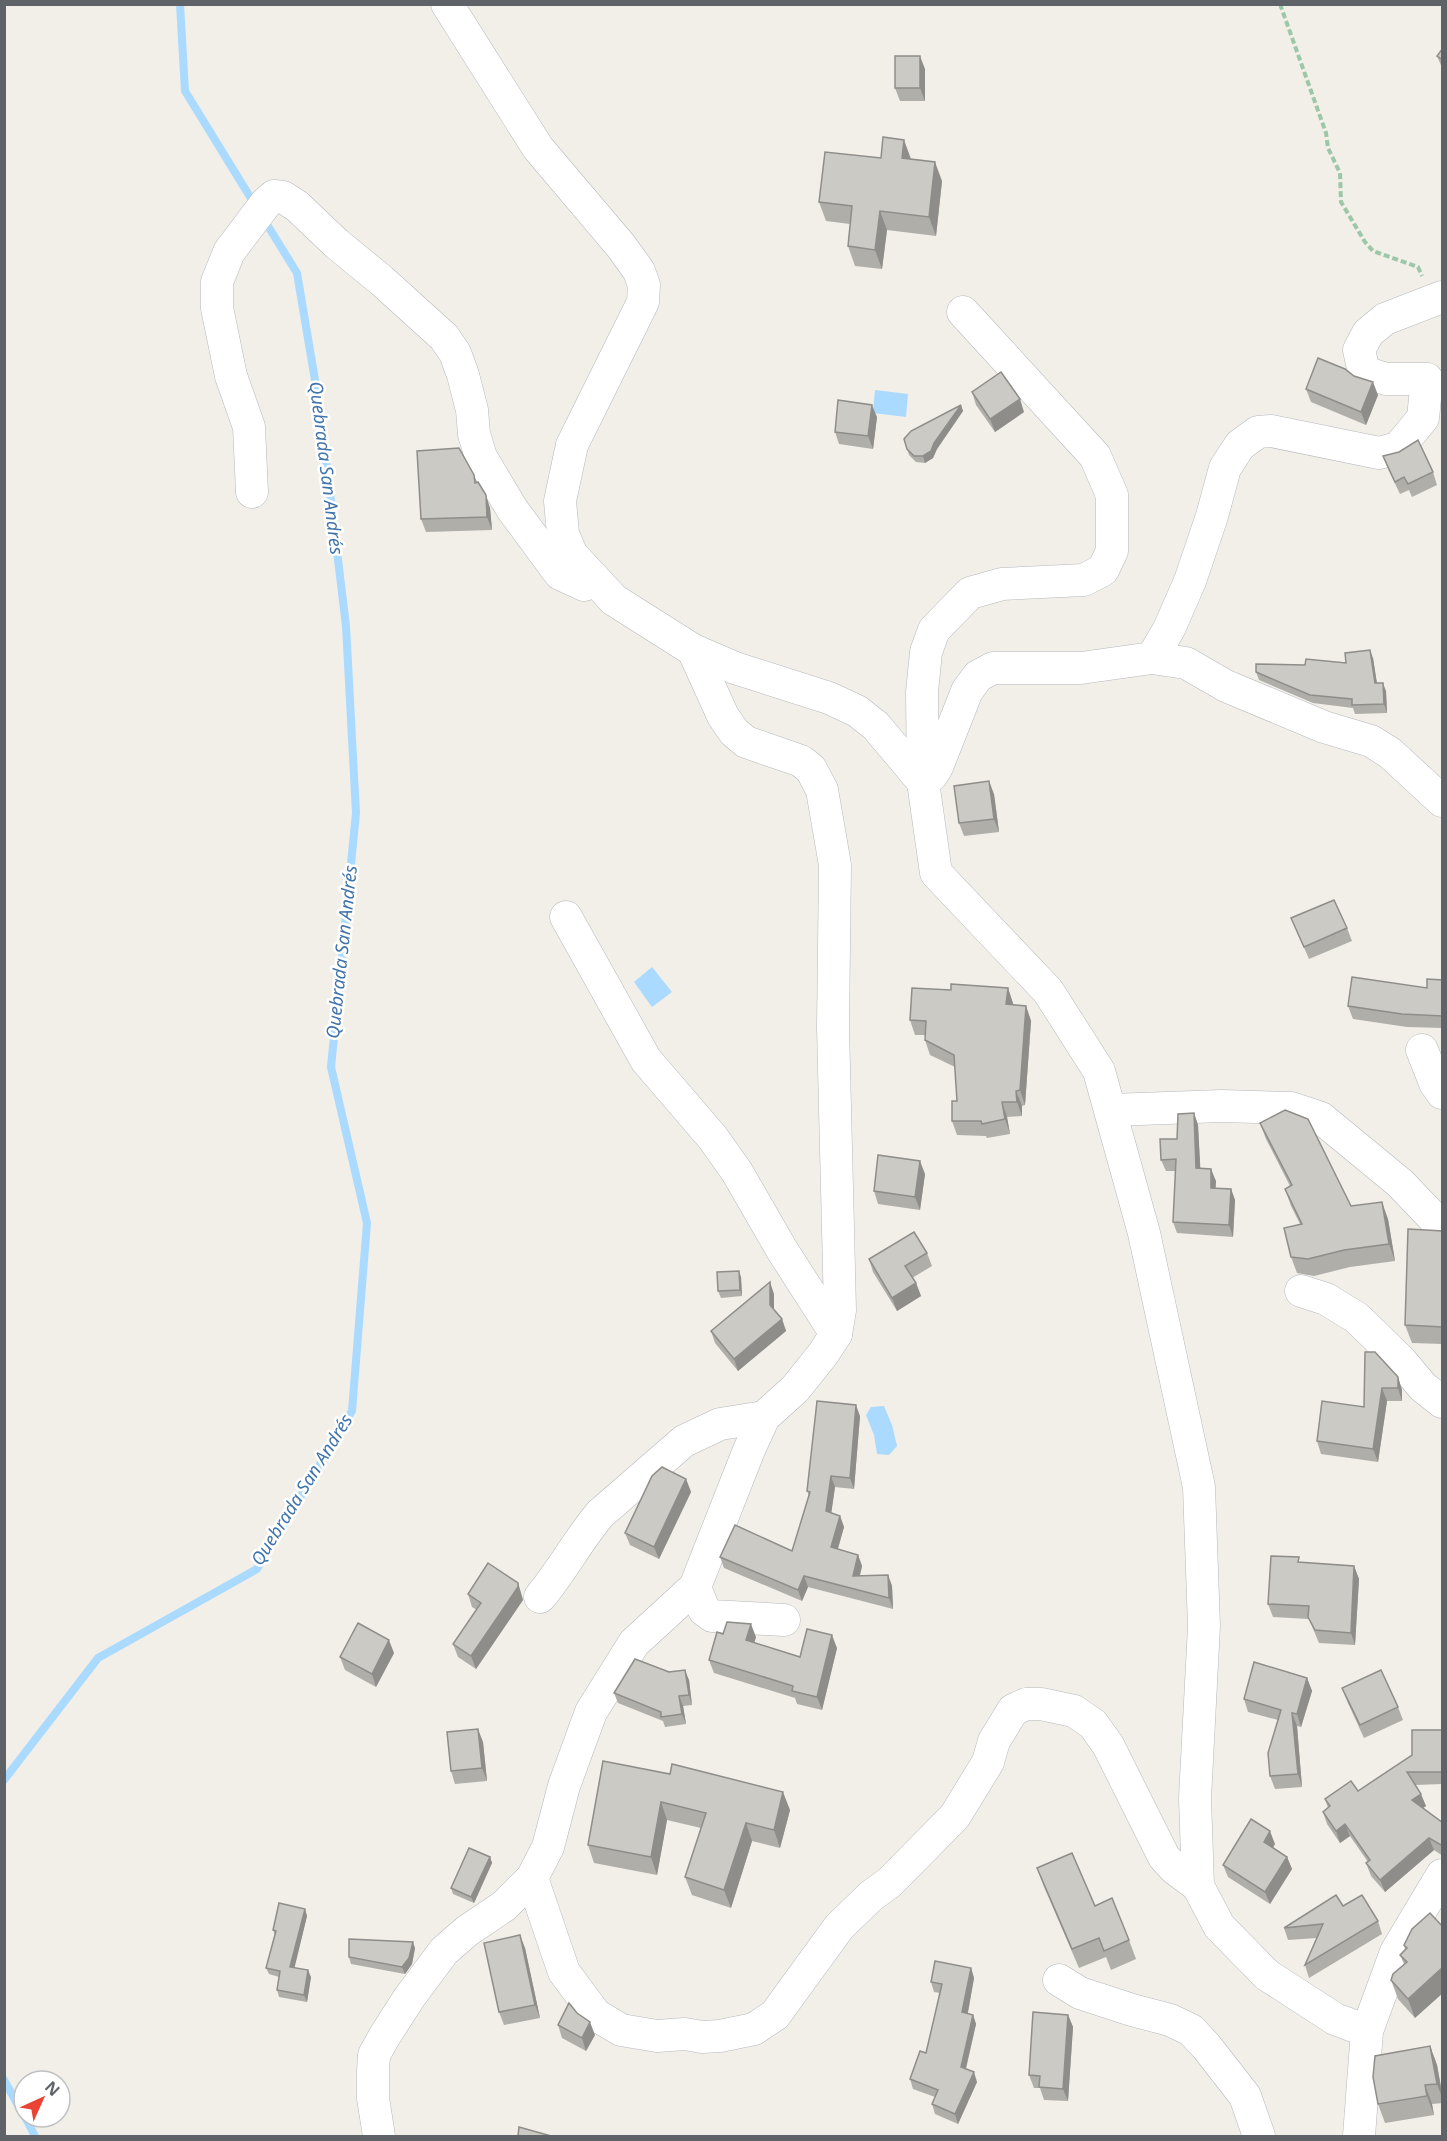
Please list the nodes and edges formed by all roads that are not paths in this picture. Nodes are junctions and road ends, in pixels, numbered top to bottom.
1 (447, 4) edge
2 (1438, 299) edge
3 (963, 312) dead end
4 (1435, 375) edge
5 (252, 492) dead end
6 (614, 600) junction
7 (693, 650) junction
8 (1152, 658) junction
9 (923, 782) junction
10 (1443, 801) edge
11 (566, 917) dead end
12 (1422, 1050) dead end
13 (1443, 1093) edge
14 (1111, 1110) junction
15 (1443, 1227) edge
16 (1300, 1291) dead end
17 (836, 1334) junction
18 (1443, 1402) edge
19 (764, 1417) junction
20 (695, 1587) junction
21 (540, 1598) dead end
22 (784, 1620) dead end
23 (1443, 1875) edge
24 (532, 1878) junction
25 (1198, 1886) junction
26 (1059, 1980) dead end
27 (1367, 2031) junction
28 (379, 2136) edge
29 (1259, 2136) edge
30 (1359, 2136) edge

1 - 6 street
2 - 4 street
3 - 9 street
4 - 8 street
5 - 6 street
6 - 7 street
7 - 9 street
7 - 17 street
8 - 9 street
8 - 10 street
9 - 14 street
11 - 17 street
12 - 13 street
14 - 15 street
14 - 25 street
16 - 18 street
17 - 19 street
19 - 20 street
19 - 21 street
20 - 22 street
20 - 24 street
23 - 27 street
24 - 25 street
24 - 28 street
25 - 27 street
26 - 29 street
27 - 30 street

